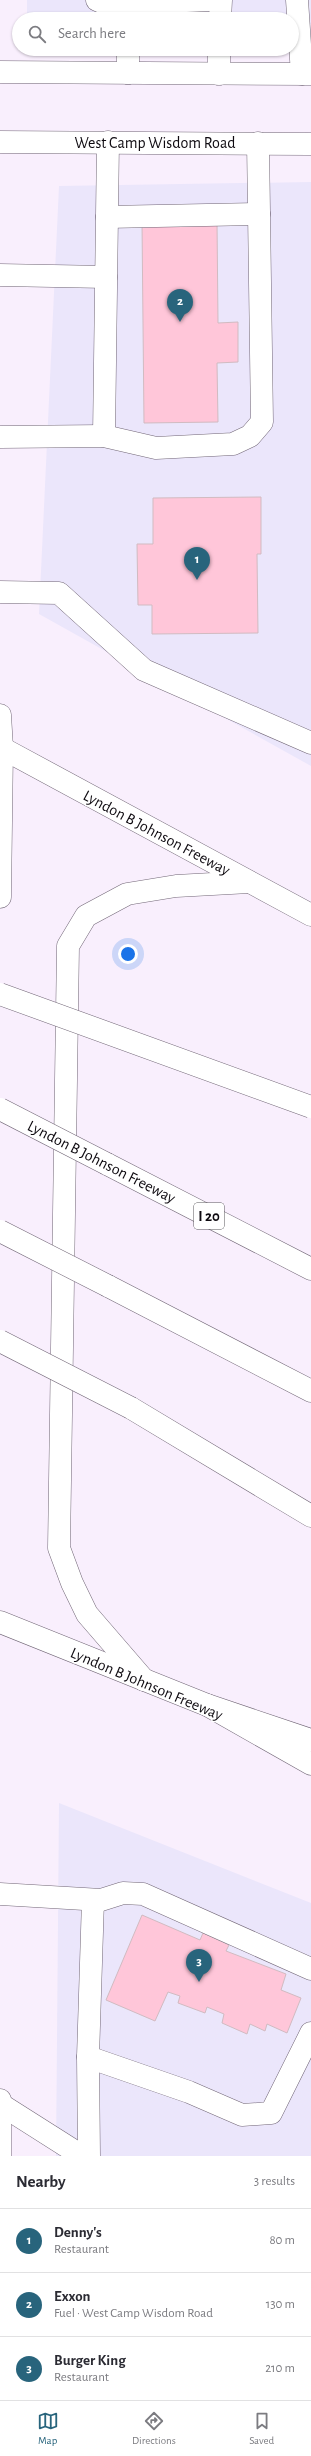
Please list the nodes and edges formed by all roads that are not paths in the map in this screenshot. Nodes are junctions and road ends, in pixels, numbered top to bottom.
1 (97, 0) edge
2 (213, 0) edge
3 (221, 0) edge
4 (297, 0) edge
5 (129, 11) edge
6 (220, 12) edge
7 (298, 12) edge
8 (299, 16) edge
9 (128, 56) edge
10 (219, 56) edge
11 (0, 72) edge
12 (128, 73) junction
13 (219, 74) junction
14 (306, 74) edge
15 (0, 142) edge
16 (108, 142) junction
17 (258, 143) junction
18 (311, 144) edge
19 (259, 214) junction
20 (107, 217) junction
21 (0, 275) edge
22 (106, 276) junction
23 (104, 436) junction
24 (0, 437) edge
25 (0, 592) edge
26 (0, 715) edge
27 (311, 743) edge
28 (1, 748) edge
29 (250, 882) junction
30 (0, 897) edge
31 (311, 915) edge
32 (0, 994) edge
33 (311, 1107) edge
34 (0, 1109) edge
35 (0, 1231) edge
36 (311, 1269) edge
37 (0, 1341) edge
38 (311, 1391) edge
39 (311, 1516) edge
40 (0, 1622) edge
41 (144, 1680) junction
42 (207, 1705) junction
43 (311, 1740) edge
44 (311, 1764) edge
45 (0, 1894) edge
46 (93, 1900) junction
47 (311, 1969) edge
48 (311, 2033) edge
49 (88, 2057) junction
50 (0, 2100) edge
51 (0, 2104) edge
52 (0, 2156) edge
53 (82, 2156) edge
54 (89, 2156) edge

1 - 5 main road
2 - 5 main road
3 - 6 main road
4 - 7 main road
8 - 14 main road
9 - 12 main road
10 - 13 main road
11 - 12 main road
12 - 13 main road
13 - 14 main road
15 - 16 main road, West Camp Wisdom Road
16 - 17 main road, West Camp Wisdom Road
16 - 20 main road
17 - 18 main road, West Camp Wisdom Road
17 - 19 main road
19 - 20 main road
19 - 23 main road
20 - 22 main road
21 - 22 main road
22 - 23 main road
23 - 24 main road
25 - 27 main road
26 - 28 main road
28 - 29 main road, Lyndon B Johnson Freeway
28 - 30 main road
29 - 31 main road, Lyndon B Johnson Freeway
29 - 41 main road
32 - 33 main road, bridge
34 - 36 main road, Lyndon B Johnson Freeway / I 20, bridge
35 - 38 main road, bridge
37 - 39 main road, bridge
40 - 41 main road, Lyndon B Johnson Freeway
41 - 42 main road, Lyndon B Johnson Freeway
42 - 43 main road
42 - 44 main road, Lyndon B Johnson Freeway
45 - 46 main road
46 - 47 main road
46 - 49 main road
48 - 49 main road
49 - 54 main road
50 - 51 main road
51 - 52 main road
51 - 53 main road

